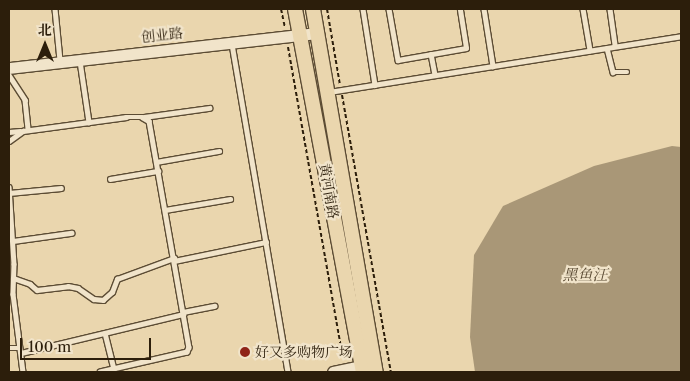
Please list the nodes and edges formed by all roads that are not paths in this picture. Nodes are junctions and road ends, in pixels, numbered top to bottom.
1 (55, 9) edge
2 (295, 9) edge
3 (313, 9) edge
4 (362, 9) edge
5 (389, 9) edge
6 (460, 9) edge
7 (484, 9) edge
8 (583, 9) edge
9 (610, 9) edge
10 (318, 33) junction
11 (293, 36) junction
12 (681, 36) edge
13 (232, 42) junction
14 (615, 46) junction
15 (607, 48) junction
16 (590, 50) junction
17 (431, 54) junction
18 (80, 60) junction
19 (60, 62) junction
20 (493, 66) junction
21 (9, 68) edge
22 (627, 72) dead end
23 (9, 75) edge
24 (435, 75) junction
25 (376, 85) junction
26 (335, 91) junction
27 (209, 108) dead end
28 (142, 117) junction
29 (89, 122) junction
30 (25, 130) junction
31 (9, 132) edge
32 (9, 141) edge
33 (219, 151) dead end
34 (156, 162) junction
35 (158, 170) junction
36 (110, 179) dead end
37 (9, 187) edge
38 (62, 188) dead end
39 (9, 193) edge
40 (230, 198) dead end
41 (165, 210) junction
42 (71, 233) dead end
43 (12, 241) junction
44 (266, 242) junction
45 (174, 260) junction
46 (13, 278) junction
47 (11, 291) edge
48 (214, 306) dead end
49 (183, 313) junction
50 (105, 333) junction
51 (9, 348) edge
52 (20, 350) junction
53 (369, 368) edge
54 (114, 369) junction
55 (339, 371) edge
56 (23, 372) edge
57 (100, 372) edge
58 (288, 372) edge

1 - 19 lane
2 - 11 main road, 黄河南路
3 - 10 main road, 黄河南路
4 - 25 lane
5 - 17 lane
6 - 17 lane
7 - 20 lane
8 - 16 lane
9 - 14 lane
10 - 11 street, 创业路
10 - 26 main road, 黄河南路
11 - 13 street, 创业路
11 - 53 main road, 黄河南路
12 - 14 lane
13 - 18 street, 创业路
13 - 44 lane
14 - 15 lane
15 - 16 lane
15 - 22 lane
16 - 20 lane
17 - 24 lane
18 - 19 street, 创业路
18 - 29 lane
19 - 21 street, 创业路
20 - 24 lane
23 - 30 lane
24 - 25 lane
25 - 26 lane
26 - 53 main road, 黄河南路
27 - 28 lane
28 - 29 lane
28 - 34 lane
29 - 30 lane
30 - 31 lane
30 - 32 lane
33 - 34 lane
34 - 35 lane
35 - 36 lane
35 - 41 lane
37 - 39 lane
38 - 39 lane
39 - 43 lane
40 - 41 lane
41 - 45 lane
42 - 43 lane
43 - 46 lane
44 - 45 lane
44 - 58 lane
45 - 46 lane
45 - 49 lane
46 - 47 lane
47 - 52 lane
48 - 49 lane
49 - 50 lane
49 - 54 lane
50 - 52 lane
50 - 54 lane
51 - 52 lane
52 - 56 lane
53 - 55 street
54 - 57 lane

